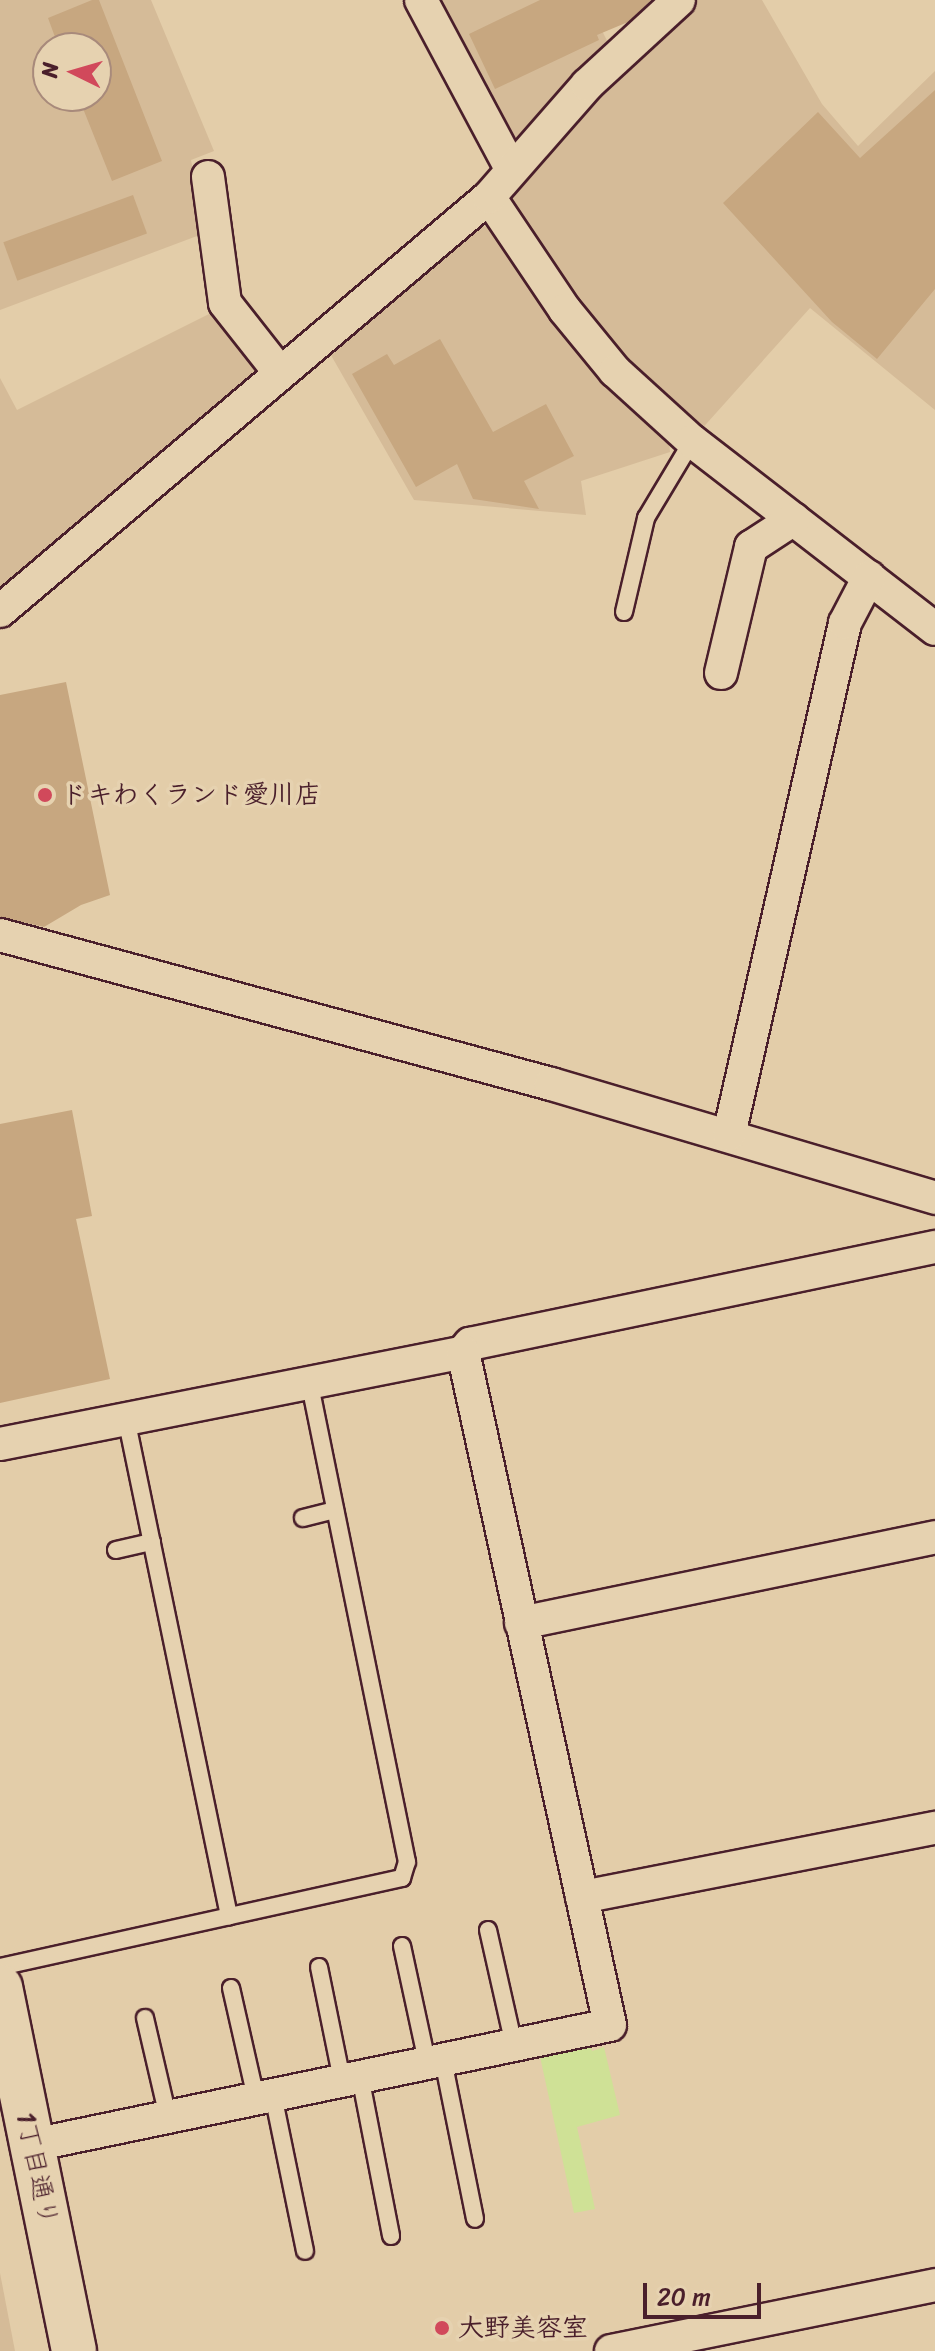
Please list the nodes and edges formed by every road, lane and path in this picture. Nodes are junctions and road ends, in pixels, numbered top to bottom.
1 (421, 0) edge
2 (672, 2) edge
3 (510, 167) junction
4 (208, 177) dead end
5 (489, 197) junction
6 (280, 373) junction
7 (692, 441) junction
8 (794, 519) junction
9 (869, 577) junction
10 (0, 611) edge
11 (624, 612) dead end
12 (935, 629) edge
13 (721, 673) dead end
14 (0, 935) edge
15 (729, 1135) junction
16 (935, 1198) edge
17 (935, 1247) edge
18 (463, 1352) junction
19 (309, 1382) junction
20 (126, 1418) junction
21 (0, 1444) edge
22 (335, 1510) junction
23 (303, 1518) dead end
24 (935, 1537) edge
25 (152, 1542) junction
26 (116, 1550) dead end
27 (521, 1623) junction
28 (935, 1828) edge
29 (582, 1897) junction
30 (229, 1916) junction
31 (488, 1930) dead end
32 (402, 1946) dead end
33 (0, 1967) edge
34 (319, 1967) dead end
35 (0, 1987) edge
36 (231, 1988) dead end
37 (145, 2018) dead end
38 (514, 2045) junction
39 (435, 2061) junction
40 (351, 2078) junction
41 (264, 2096) junction
42 (168, 2117) junction
43 (33, 2145) junction
44 (475, 2219) dead end
45 (391, 2236) dead end
46 (305, 2251) dead end
47 (935, 2285) edge
48 (74, 2351) edge
49 (611, 2351) edge

1 - 3 street
2 - 3 street
3 - 5 street
4 - 6 street
5 - 6 street
5 - 7 street
6 - 10 street
7 - 8 street
7 - 11 lane
8 - 9 street
8 - 13 street
9 - 12 street
9 - 15 street
14 - 15 street
15 - 16 street
17 - 18 street
18 - 19 street
18 - 27 street
19 - 20 street
19 - 22 lane
20 - 21 street
20 - 25 lane
22 - 23 lane
22 - 30 lane
24 - 27 street
25 - 26 lane
25 - 30 lane
27 - 29 street
28 - 29 street
29 - 38 street
30 - 33 lane
31 - 38 lane
32 - 39 lane
34 - 40 lane
35 - 43 street, 1丁目通り
36 - 41 lane
37 - 42 lane
38 - 39 street
39 - 40 street
39 - 44 lane
40 - 41 street
40 - 45 lane
41 - 42 street
41 - 46 lane
42 - 43 street
43 - 48 street, 1丁目通り
47 - 49 street

